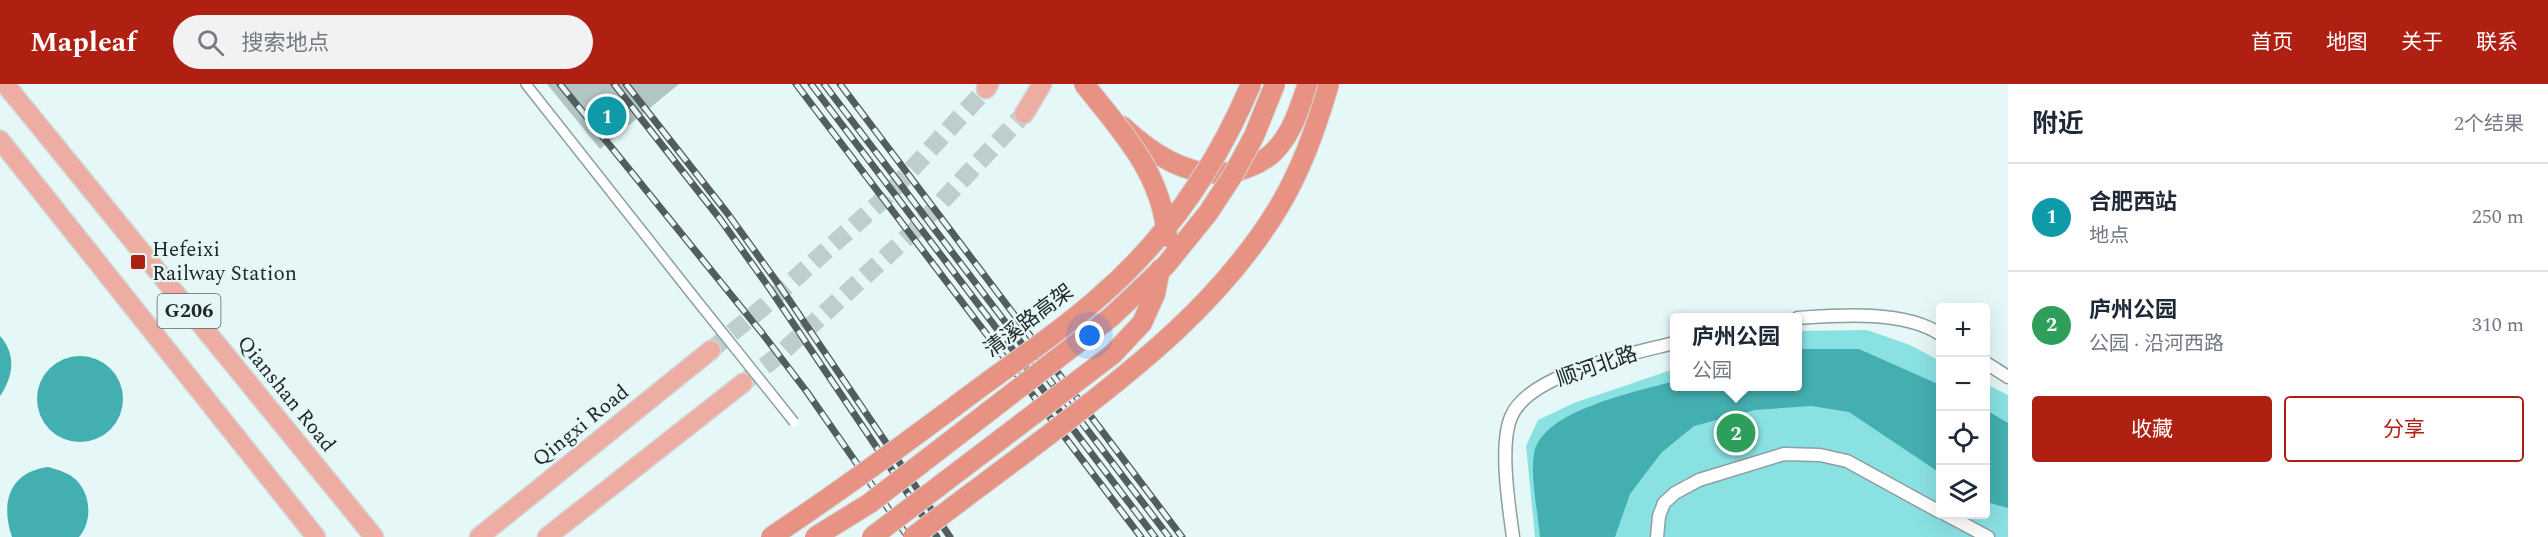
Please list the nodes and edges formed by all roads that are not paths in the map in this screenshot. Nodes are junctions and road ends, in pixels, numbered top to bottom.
1 (5, 84) edge
2 (526, 84) edge
3 (1042, 84) edge
4 (1251, 84) edge
5 (1275, 84) edge
6 (1308, 84) edge
7 (1329, 84) edge
8 (1024, 114) tunnel mouth
9 (0, 140) edge
10 (1802, 318) edge
11 (1936, 332) edge
12 (1670, 344) edge
13 (711, 350) tunnel mouth
14 (1990, 366) edge
15 (2008, 377) edge
16 (743, 384) tunnel mouth
17 (794, 422) dead end
18 (1936, 509) edge
19 (1954, 519) edge
20 (885, 531) edge
21 (316, 537) edge
22 (374, 537) edge
23 (479, 537) edge
24 (547, 537) edge
25 (771, 537) edge
26 (815, 537) edge
27 (872, 537) edge
28 (913, 537) edge
29 (1513, 537) edge
30 (1657, 537) edge
31 (1988, 537) edge

1 - 22 main road, Qianshan Road / G206
2 - 17 street, bridge
3 - 8 main road
4 - 25 highway, 清溪路高架, bridge
5 - 26 highway, bridge
6 - 20 highway, bridge
7 - 28 highway, bridge
9 - 21 main road, G206
10 - 11 street
12 - 29 street, 顺河北路
13 - 23 main road, Qingxi Road
14 - 15 street
16 - 24 main road
18 - 30 street
19 - 31 street
20 - 27 highway, bridge

